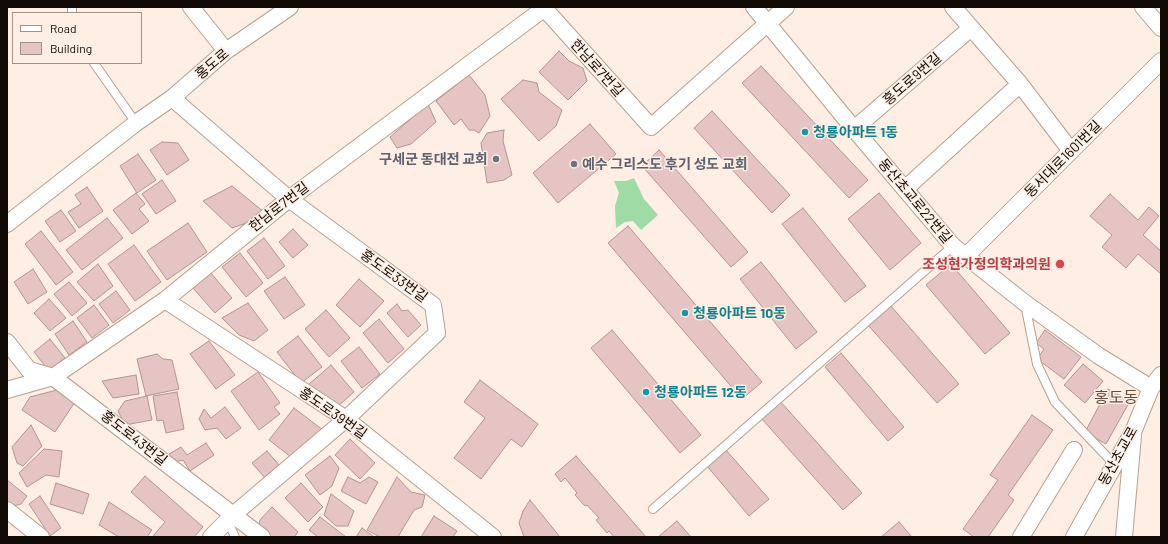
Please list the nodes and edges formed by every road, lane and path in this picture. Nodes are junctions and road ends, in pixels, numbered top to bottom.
1 (191, 7) edge
2 (290, 7) edge
3 (754, 7) edge
4 (786, 7) edge
5 (954, 7) edge
6 (1143, 7) edge
7 (545, 8) edge
8 (767, 24) junction
9 (971, 28) junction
10 (1161, 28) edge
11 (226, 51) junction
12 (1161, 61) edge
13 (95, 64) edge
14 (1020, 84) junction
15 (172, 98) junction
16 (136, 123) junction
17 (854, 130) junction
18 (1071, 151) junction
19 (905, 189) junction
20 (289, 198) junction
21 (7, 224) edge
22 (960, 251) junction
23 (165, 300) junction
24 (1025, 304) junction
25 (7, 342) edge
26 (1161, 374) edge
27 (53, 377) junction
28 (1151, 388) junction
29 (7, 390) edge
30 (346, 419) junction
31 (1133, 432) junction
32 (1074, 450) dead end
33 (1114, 464) junction
34 (652, 509) dead end
35 (7, 510) edge
36 (230, 518) junction
37 (41, 537) edge
38 (211, 537) edge
39 (235, 537) edge
40 (262, 537) edge
41 (493, 537) edge
42 (1021, 537) edge
43 (1074, 537) edge
44 (1124, 537) edge

1 - 11 street
2 - 11 street, 홍도로
3 - 8 street, 동산초교로22번길
4 - 8 street
5 - 9 street
6 - 10 street
7 - 8 street, 한남로7번길
7 - 20 street, 한남로7번길
8 - 17 street, 동산초교로22번길
9 - 14 street
9 - 17 street, 홍도로9번길
11 - 15 street, 홍도로
12 - 18 street, 동서대로1601번길
13 - 16 lane
14 - 18 street
14 - 19 street
15 - 16 street, 홍도로
15 - 20 street, 홍도로33번길
16 - 21 street, 홍도로
17 - 19 street, 동산초교로22번길
18 - 22 street, 동서대로1601번길
19 - 22 street, 동산초교로22번길
20 - 23 street, 한남로7번길
20 - 30 street, 홍도로33번길
22 - 24 street, 동산초교로22번길
22 - 34 lane
23 - 27 street, 한남로7번길
23 - 30 street, 홍도로39번길
24 - 28 street, 동산초교로22번길
24 - 33 lane
25 - 27 street, 홍도로43번길
26 - 28 street, 동산초교로
27 - 29 street, 한남로7번길
27 - 36 street, 홍도로43번길
28 - 31 street, 동산초교로
30 - 36 street, 홍도로33번길
30 - 41 street, 홍도로39번길
31 - 33 street, 동산초교로
31 - 44 street
32 - 42 street
33 - 43 street, 동산초교로
35 - 37 street
36 - 38 street, 홍도로33번길
36 - 39 lane
36 - 40 street, 홍도로43번길

